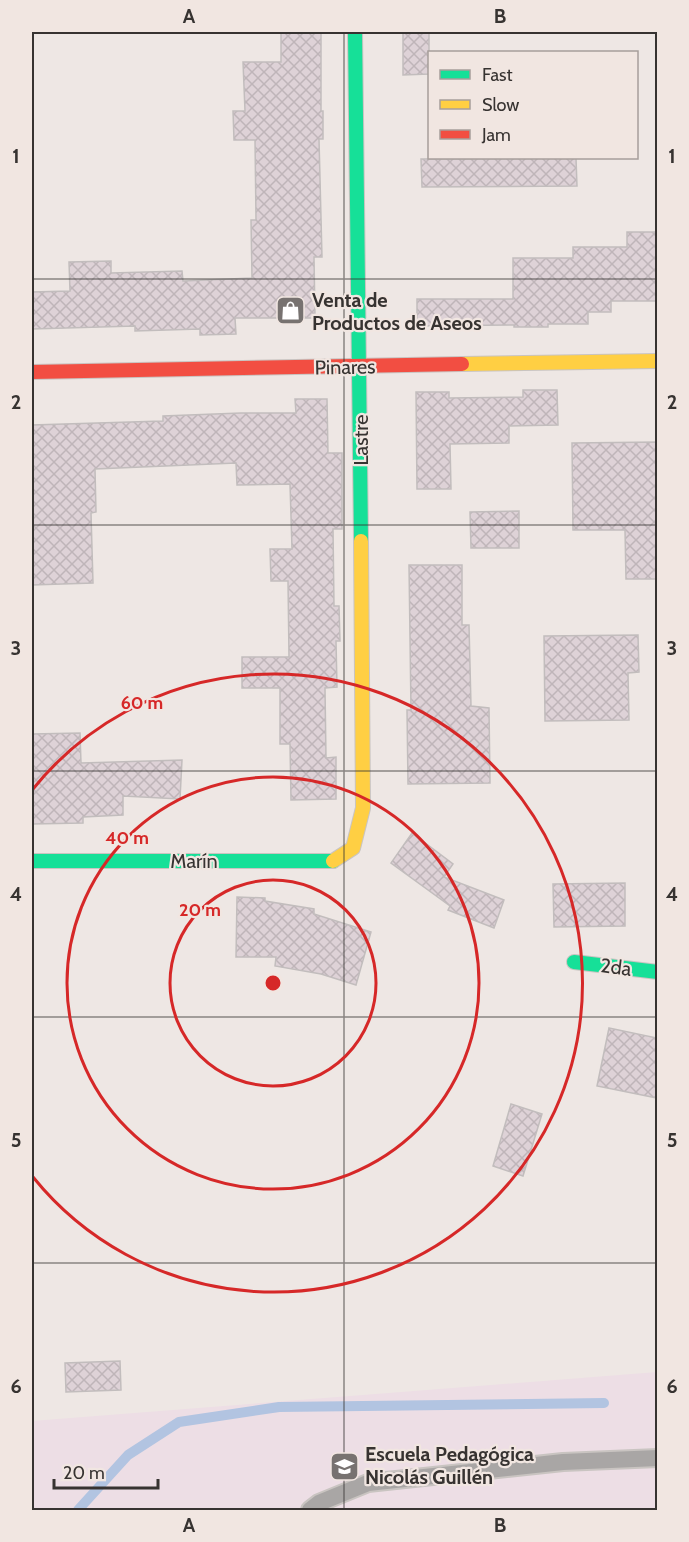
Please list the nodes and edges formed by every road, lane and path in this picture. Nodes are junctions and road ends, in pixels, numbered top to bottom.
1 (355, 32) edge
2 (657, 362) edge
3 (360, 367) junction
4 (32, 372) edge
5 (353, 848) joint
6 (32, 861) edge
7 (574, 962) dead end
8 (657, 972) edge
9 (657, 1458) edge
10 (310, 1510) edge

1 - 3 street, Lastre
2 - 3 street, Pinares
3 - 4 street, Pinares
3 - 5 street, Lastre
5 - 6 street, Marín
7 - 8 street, 2da
9 - 10 lane

